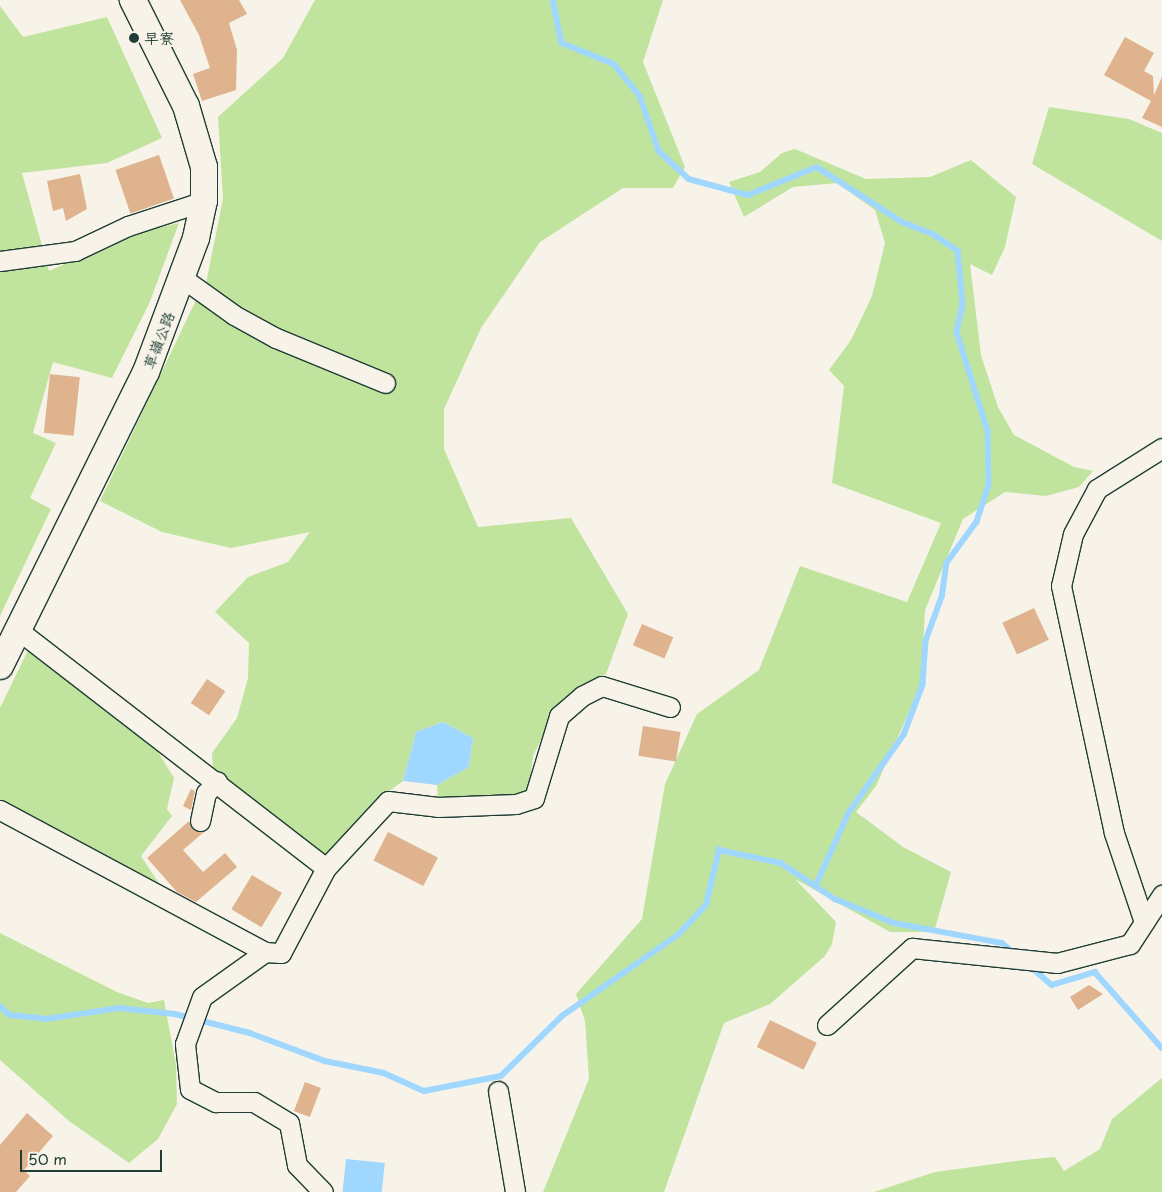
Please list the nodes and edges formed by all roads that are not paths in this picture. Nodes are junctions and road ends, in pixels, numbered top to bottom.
1 (133, 0) edge
2 (204, 201) junction
3 (0, 261) edge
4 (181, 277) junction
5 (385, 384) dead end
6 (1162, 448) edge
7 (18, 630) junction
8 (0, 666) edge
9 (670, 707) dead end
10 (217, 781) junction
11 (0, 810) edge
12 (200, 820) dead end
13 (326, 868) junction
14 (1162, 895) edge
15 (1144, 922) junction
16 (265, 952) junction
17 (826, 1025) dead end
18 (498, 1091) dead end
19 (323, 1192) edge
20 (515, 1192) edge

1 - 2 main road, 草嶺公路
2 - 3 street
2 - 4 main road, 草嶺公路
4 - 5 street
4 - 7 main road, 草嶺公路
6 - 15 street
7 - 8 main road, 草嶺公路
7 - 10 street
9 - 13 street
10 - 12 street
10 - 13 street
11 - 16 street
13 - 16 street
14 - 15 street
15 - 17 street
16 - 19 street
18 - 20 street

